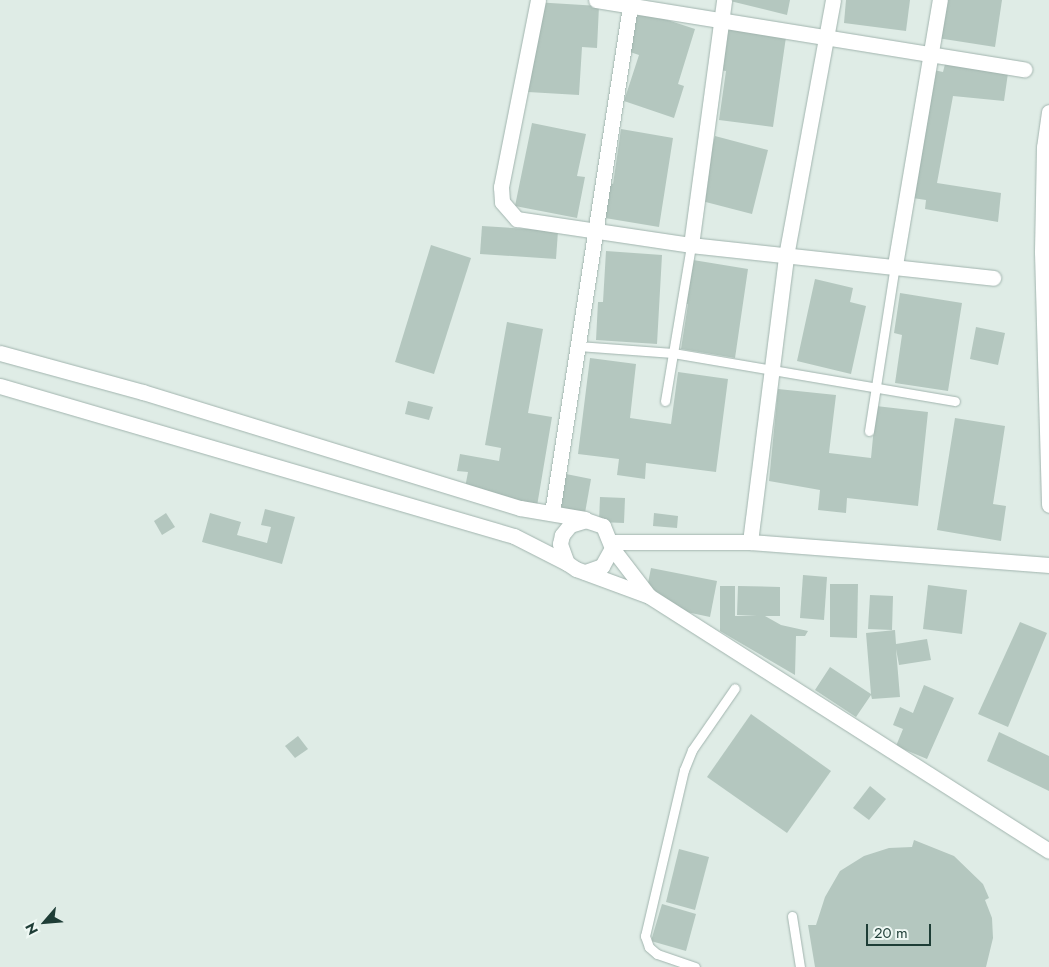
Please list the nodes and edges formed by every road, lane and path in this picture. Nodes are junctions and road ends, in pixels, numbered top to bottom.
1 (538, 0) edge
2 (596, 0) edge
3 (724, 0) edge
4 (833, 0) edge
5 (940, 0) edge
6 (631, 3) edge
7 (720, 22) junction
8 (827, 36) junction
9 (931, 52) junction
10 (1024, 69) dead end
11 (1049, 112) edge
12 (1047, 148) edge
13 (595, 232) junction
14 (691, 245) junction
15 (1046, 252) edge
16 (786, 256) junction
17 (895, 265) junction
18 (994, 278) dead end
19 (578, 346) junction
20 (0, 353) edge
21 (673, 353) junction
22 (770, 368) junction
23 (0, 386) edge
24 (877, 387) junction
25 (665, 400) dead end
26 (955, 401) dead end
27 (870, 431) dead end
28 (1049, 506) edge
29 (552, 513) junction
30 (586, 520) junction
31 (750, 542) junction
32 (611, 545) junction
33 (567, 563) junction
34 (1049, 565) edge
35 (585, 572) junction
36 (649, 596) junction
37 (735, 688) dead end
38 (1049, 851) edge
39 (792, 916) dead end
40 (695, 967) edge
41 (800, 967) edge

1 - 13 street
2 - 6 street
3 - 7 street
4 - 8 street
5 - 9 street
6 - 7 street
6 - 13 street
7 - 8 street
7 - 14 street
8 - 9 street
8 - 16 street
9 - 10 street
9 - 17 street
11 - 12 street
12 - 15 street
13 - 14 street
13 - 19 street
14 - 16 street
14 - 21 lane
15 - 28 street
16 - 17 street
16 - 22 street
17 - 18 street
17 - 24 lane
19 - 21 lane
19 - 29 street
20 - 29 street
21 - 22 lane
21 - 25 lane
22 - 24 lane
22 - 31 street
23 - 33 street
24 - 26 lane
24 - 27 lane
29 - 30 street
30 - 32 street
30 - 33 street
31 - 32 street
31 - 34 street
32 - 35 street
32 - 36 street
33 - 35 street
35 - 36 street
36 - 38 street
37 - 40 lane
39 - 41 lane

